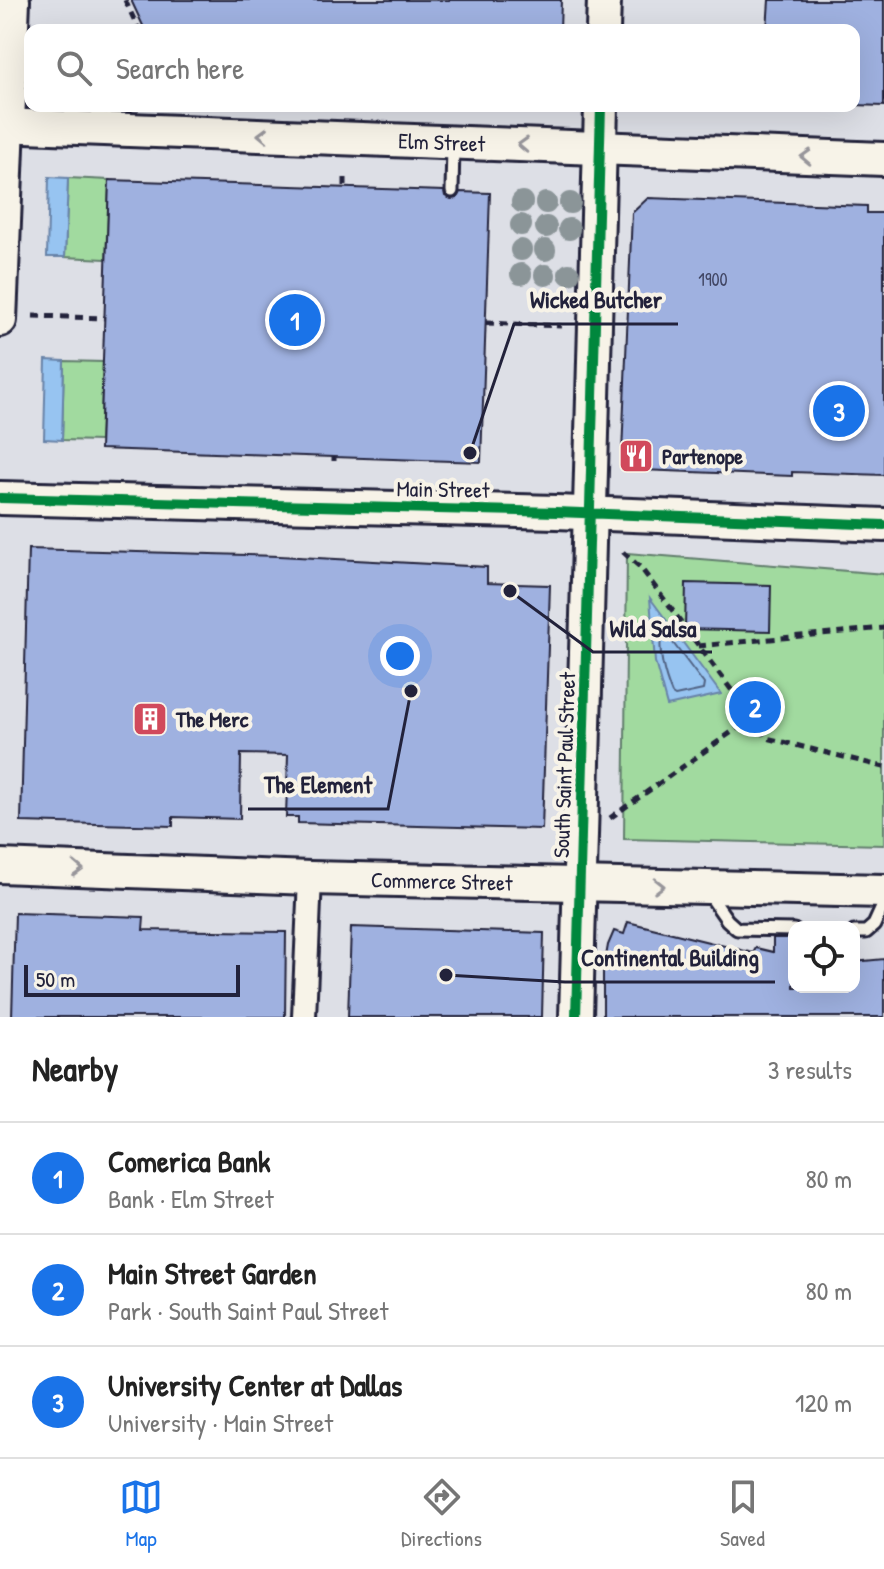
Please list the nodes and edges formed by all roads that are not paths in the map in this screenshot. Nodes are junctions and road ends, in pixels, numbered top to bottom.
1 (13, 0) edge
2 (604, 0) edge
3 (603, 24) edge
4 (601, 112) edge
5 (4, 126) edge
6 (453, 142) junction
7 (601, 149) junction
8 (884, 159) edge
9 (452, 191) dead end
10 (0, 320) edge
11 (0, 498) edge
12 (591, 513) junction
13 (884, 525) edge
14 (0, 866) edge
15 (310, 878) junction
16 (581, 884) junction
17 (705, 887) junction
18 (884, 891) edge
19 (884, 903) edge
20 (788, 930) edge
21 (860, 932) edge
22 (304, 1017) edge
23 (576, 1017) edge

1 - 5 main road
2 - 3 main road
4 - 7 main road, South Saint Paul Street
6 -> 5 main road, Elm Street
5 - 10 main road
7 -> 6 main road, Elm Street
6 - 9 lane
8 -> 7 main road, Elm Street
7 - 12 main road, South Saint Paul Street
11 - 12 main road, Main Street
12 - 13 main road, Main Street
12 - 16 main road, South Saint Paul Street
14 -> 15 main road, Commerce Street
15 - 16 main road, Commerce Street
15 - 22 street
16 -> 17 main road, Commerce Street
16 - 23 main road, South Saint Paul Street
17 - 18 main road, Commerce Street
17 - 20 lane
19 - 21 lane

